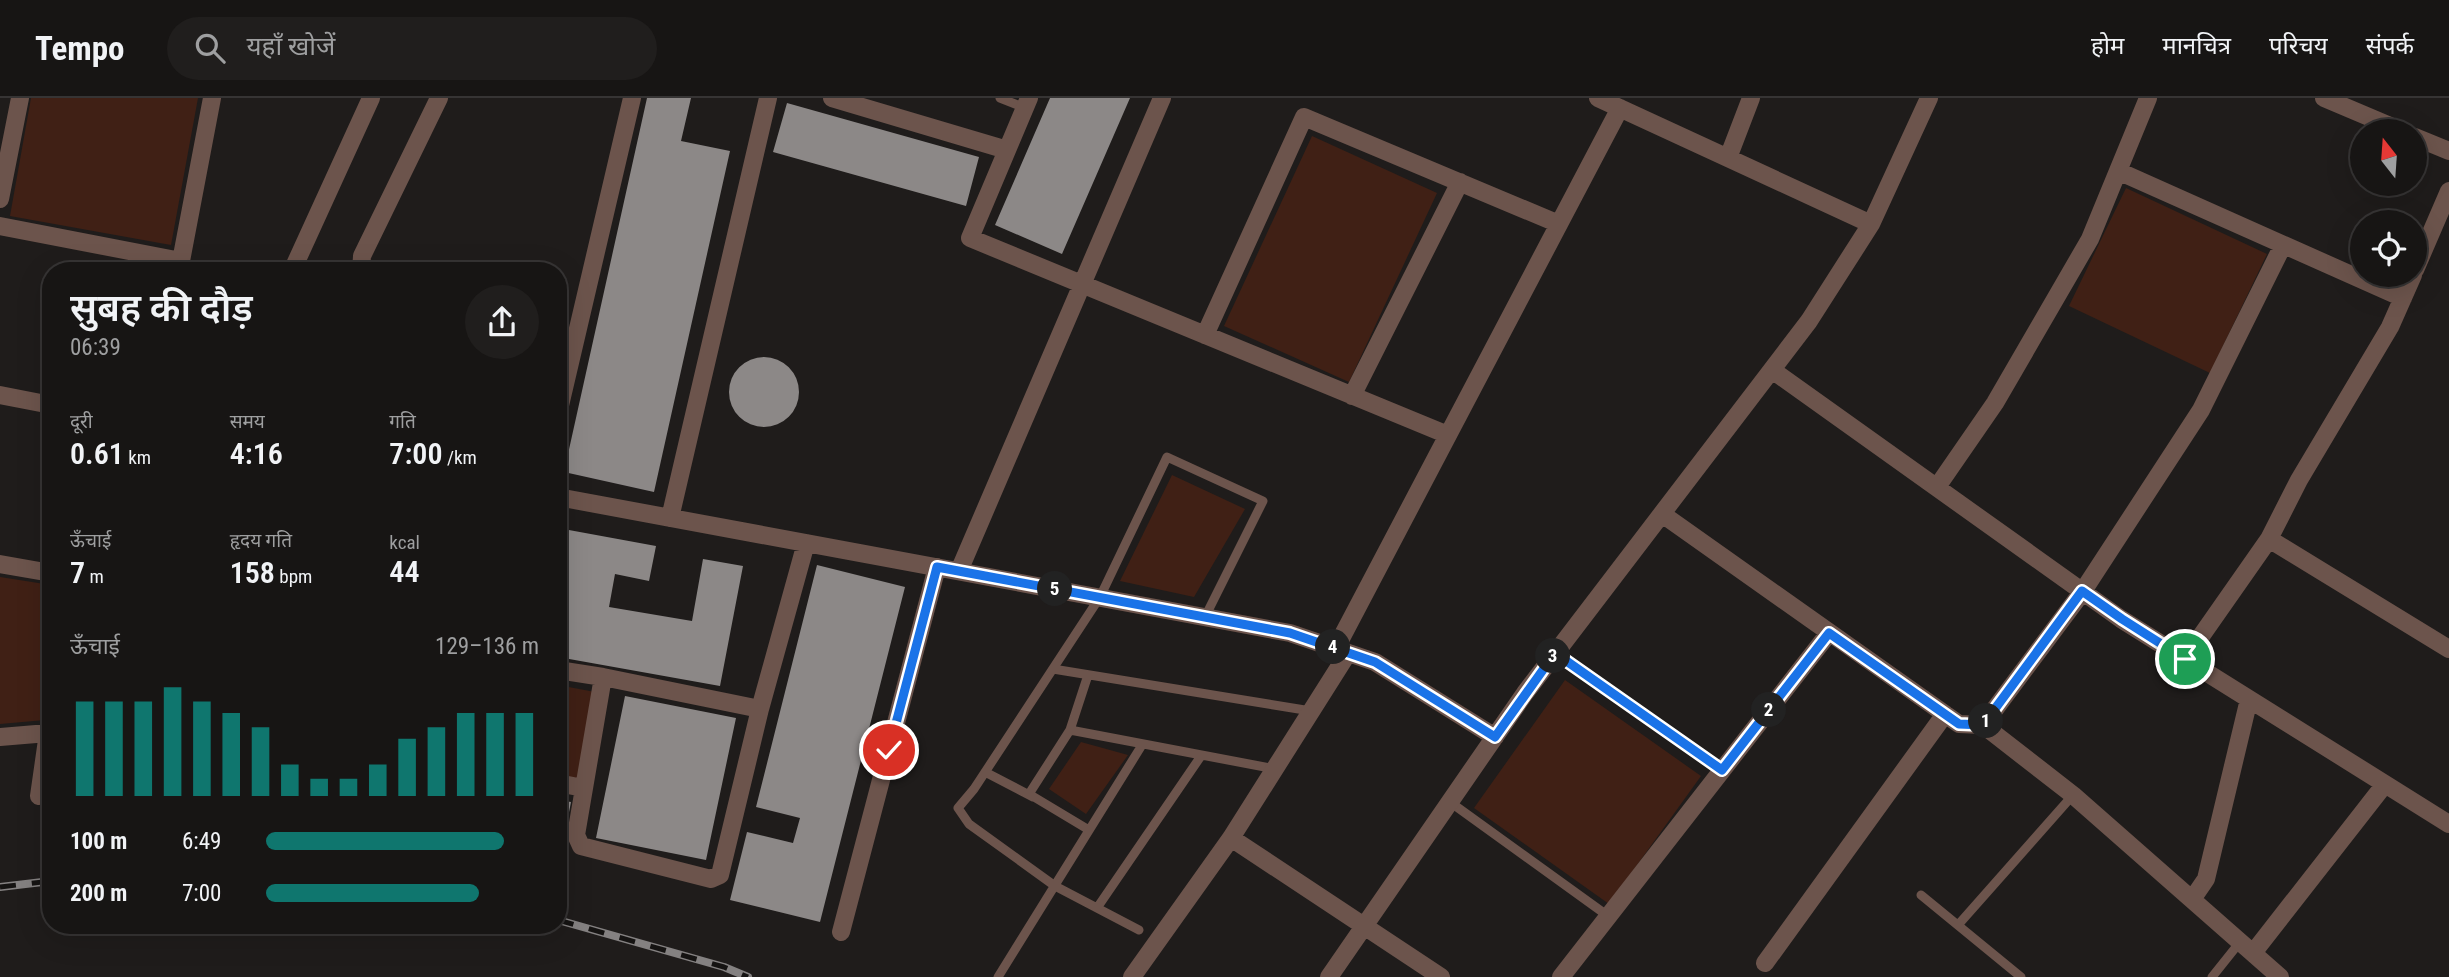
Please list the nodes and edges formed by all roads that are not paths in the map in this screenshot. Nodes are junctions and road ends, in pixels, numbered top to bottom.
1 (20, 98) edge
2 (212, 98) edge
3 (371, 98) edge
4 (439, 98) edge
5 (632, 98) edge
6 (768, 98) edge
7 (832, 98) edge
8 (1000, 98) edge
9 (1162, 98) edge
10 (1598, 98) edge
11 (1751, 98) edge
12 (1929, 98) edge
13 (2148, 98) edge
14 (2324, 98) edge
15 (1027, 103) edge
16 (1620, 108) junction
17 (2374, 119) edge
18 (2427, 142) edge
19 (1007, 150) junction
20 (2449, 151) edge
21 (1728, 158) junction
22 (2118, 171) junction
23 (1460, 182) junction
24 (2449, 191) edge
25 (0, 199) edge
26 (1559, 224) junction
27 (1871, 224) junction
28 (0, 226) edge
29 (2427, 242) edge
30 (2283, 244) junction
31 (296, 262) edge
32 (362, 262) edge
33 (1082, 284) junction
34 (2408, 287) edge
35 (2403, 298) junction
36 (1205, 335) junction
37 (1772, 370) junction
38 (567, 376) edge
39 (0, 395) edge
40 (1352, 396) junction
41 (42, 403) edge
42 (1448, 435) junction
43 (1937, 487) junction
44 (567, 499) edge
45 (1662, 514) junction
46 (670, 518) junction
47 (2269, 539) junction
48 (806, 543) junction
49 (0, 564) edge
50 (937, 567) junction
51 (42, 571) edge
52 (959, 571) junction
53 (2082, 591) junction
54 (1100, 597) junction
55 (1205, 617) junction
56 (1829, 633) junction
57 (2449, 649) edge
58 (1342, 650) junction
59 (1555, 653) junction
60 (2185, 659) junction
61 (1053, 669) junction
62 (567, 671) edge
63 (1088, 674) junction
64 (603, 677) junction
65 (2249, 699) junction
66 (760, 709) junction
67 (1311, 711) junction
68 (1945, 715) junction
69 (1983, 725) junction
70 (42, 728) edge
71 (1070, 730) junction
72 (0, 737) edge
73 (1495, 737) junction
74 (1142, 745) junction
75 (1201, 756) junction
76 (1275, 769) junction
77 (1722, 770) junction
78 (985, 772) junction
79 (42, 775) edge
80 (2385, 784) junction
81 (567, 785) edge
82 (583, 788) junction
83 (2073, 795) junction
84 (39, 796) dead end
85 (1037, 799) junction
86 (1450, 802) junction
87 (2449, 824) edge
88 (1089, 830) junction
89 (1231, 838) junction
90 (1055, 886) junction
91 (1921, 895) dead end
92 (2193, 898) junction
93 (1097, 908) junction
94 (1608, 916) junction
95 (1958, 925) junction
96 (1364, 926) junction
97 (1139, 930) dead end
98 (841, 932) dead end
99 (2247, 947) junction
100 (1765, 963) dead end
101 (998, 977) edge
102 (1132, 977) edge
103 (1329, 977) edge
104 (1441, 977) edge
105 (1561, 977) edge
106 (2021, 977) edge
107 (2212, 977) edge
108 (2280, 977) edge

1 - 25 street
2 - 28 street
3 - 31 street
4 - 32 street
5 - 38 street
6 - 46 street
7 - 19 street
8 - 15 lane
9 - 33 street
10 - 16 street
11 - 21 street
12 - 27 street
13 - 22 street
14 - 17 street
15 - 19 street
16 - 21 street
16 - 26 street
18 - 20 street
19 - 33 street
21 - 27 street
22 - 30 street
22 - 43 street
23 - 26 street
23 - 36 street
23 - 40 street
24 - 29 street
26 - 42 street
27 - 37 street
30 - 35 street
30 - 53 street
33 - 36 street
33 - 52 street
34 - 35 street
35 - 47 street
36 - 40 street
37 - 43 street
37 - 45 street
39 - 41 street
40 - 42 street
42 - 58 street
43 - 53 street
44 - 46 street
45 - 56 street
45 - 59 street
46 - 48 street
47 - 57 street
47 - 60 street
48 - 50 street
48 - 66 street
49 - 51 street
50 - 52 street
50 - 98 street
52 - 54 street
53 - 60 street
53 - 69 street
54 - 55 street
54 - 55 lane
54 - 61 lane
55 - 58 street
56 - 68 street
56 - 77 street
58 - 67 street
58 - 73 street
59 - 73 street
59 - 77 lane
60 - 65 street
61 - 63 lane
61 - 78 lane
62 - 64 street
63 - 67 lane
63 - 71 lane
64 - 66 street
64 - 82 street
65 - 80 street
65 - 92 street
66 - 82 street
67 - 76 street
68 - 69 street
68 - 100 street
69 - 83 street
70 - 72 street
71 - 74 lane
71 - 85 lane
73 - 86 street
74 - 75 lane
74 - 88 lane
75 - 76 lane
75 - 93 lane
76 - 89 street
77 - 94 street
78 - 85 lane
78 - 90 lane
79 - 84 street
80 - 87 street
80 - 99 street
81 - 82 street
83 - 92 street
83 - 95 lane
85 - 88 lane
86 - 94 lane
86 - 96 street
88 - 90 lane
89 - 96 street
89 - 102 street
90 - 93 lane
90 - 101 lane
91 - 95 lane
92 - 99 street
93 - 97 lane
94 - 105 street
95 - 106 lane
96 - 103 street
96 - 104 street
99 - 107 lane
99 - 108 street

